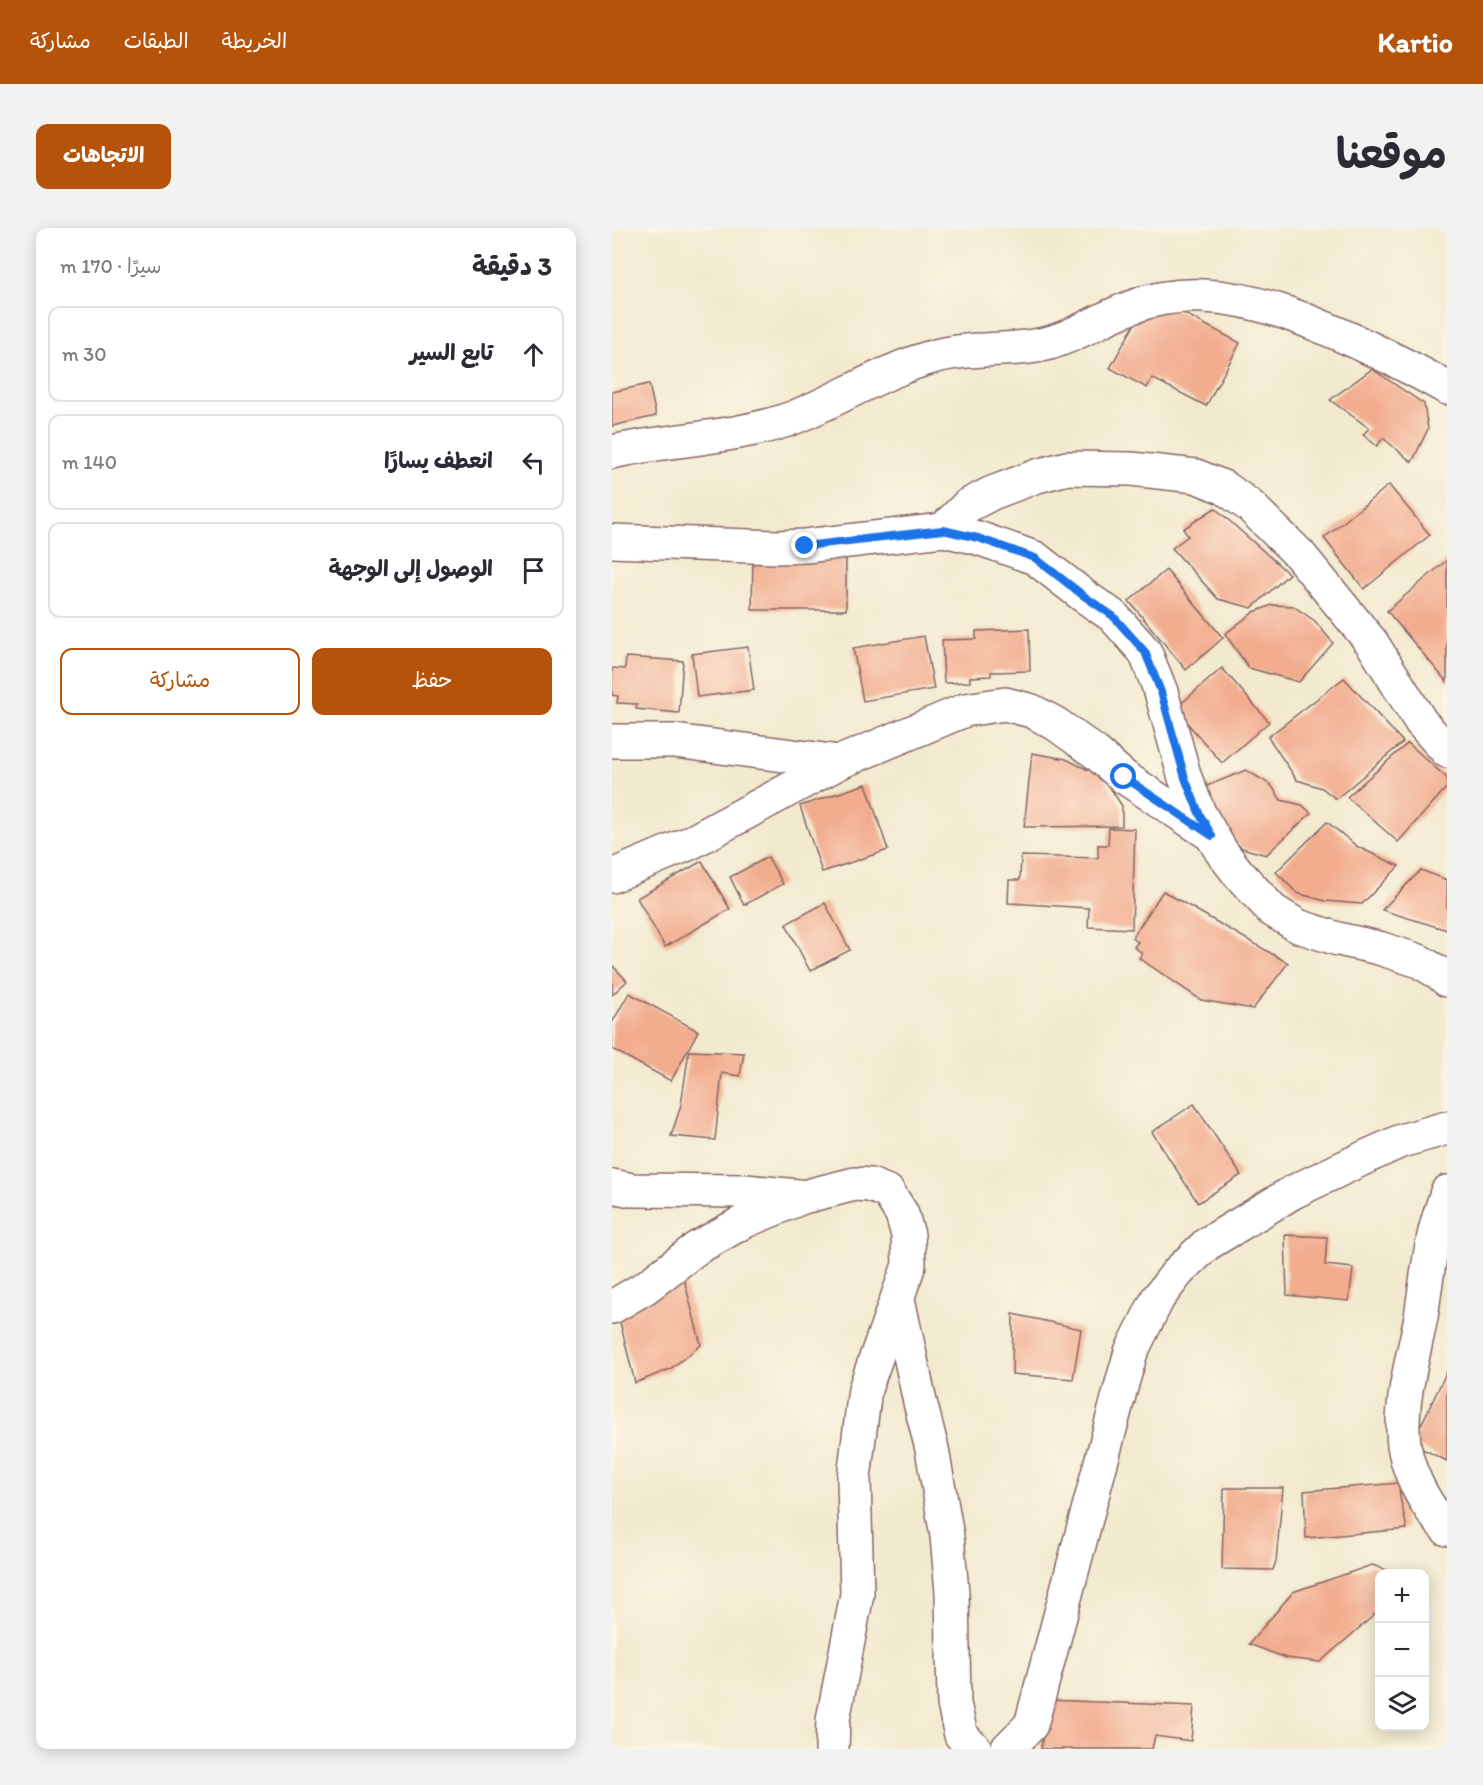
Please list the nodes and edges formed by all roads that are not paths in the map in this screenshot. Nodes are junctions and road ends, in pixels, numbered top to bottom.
1 (1447, 388) edge
2 (612, 452) edge
3 (943, 530) junction
4 (612, 541) edge
5 (612, 741) edge
6 (1447, 751) edge
7 (840, 762) junction
8 (1212, 836) junction
9 (612, 876) edge
10 (1447, 980) edge
11 (1447, 1128) edge
12 (612, 1186) edge
13 (1447, 1192) edge
14 (803, 1197) junction
15 (898, 1299) junction
16 (612, 1307) edge
17 (1447, 1529) edge
18 (832, 1749) edge
19 (975, 1749) edge
20 (1007, 1749) edge

1 - 2 street
3 - 4 street
3 - 6 street
3 - 8 street
5 - 7 street
7 - 8 street
7 - 9 street
8 - 10 street
11 - 20 street
12 - 14 street
13 - 17 street
14 - 15 street
14 - 16 street
15 - 18 street
15 - 19 street

